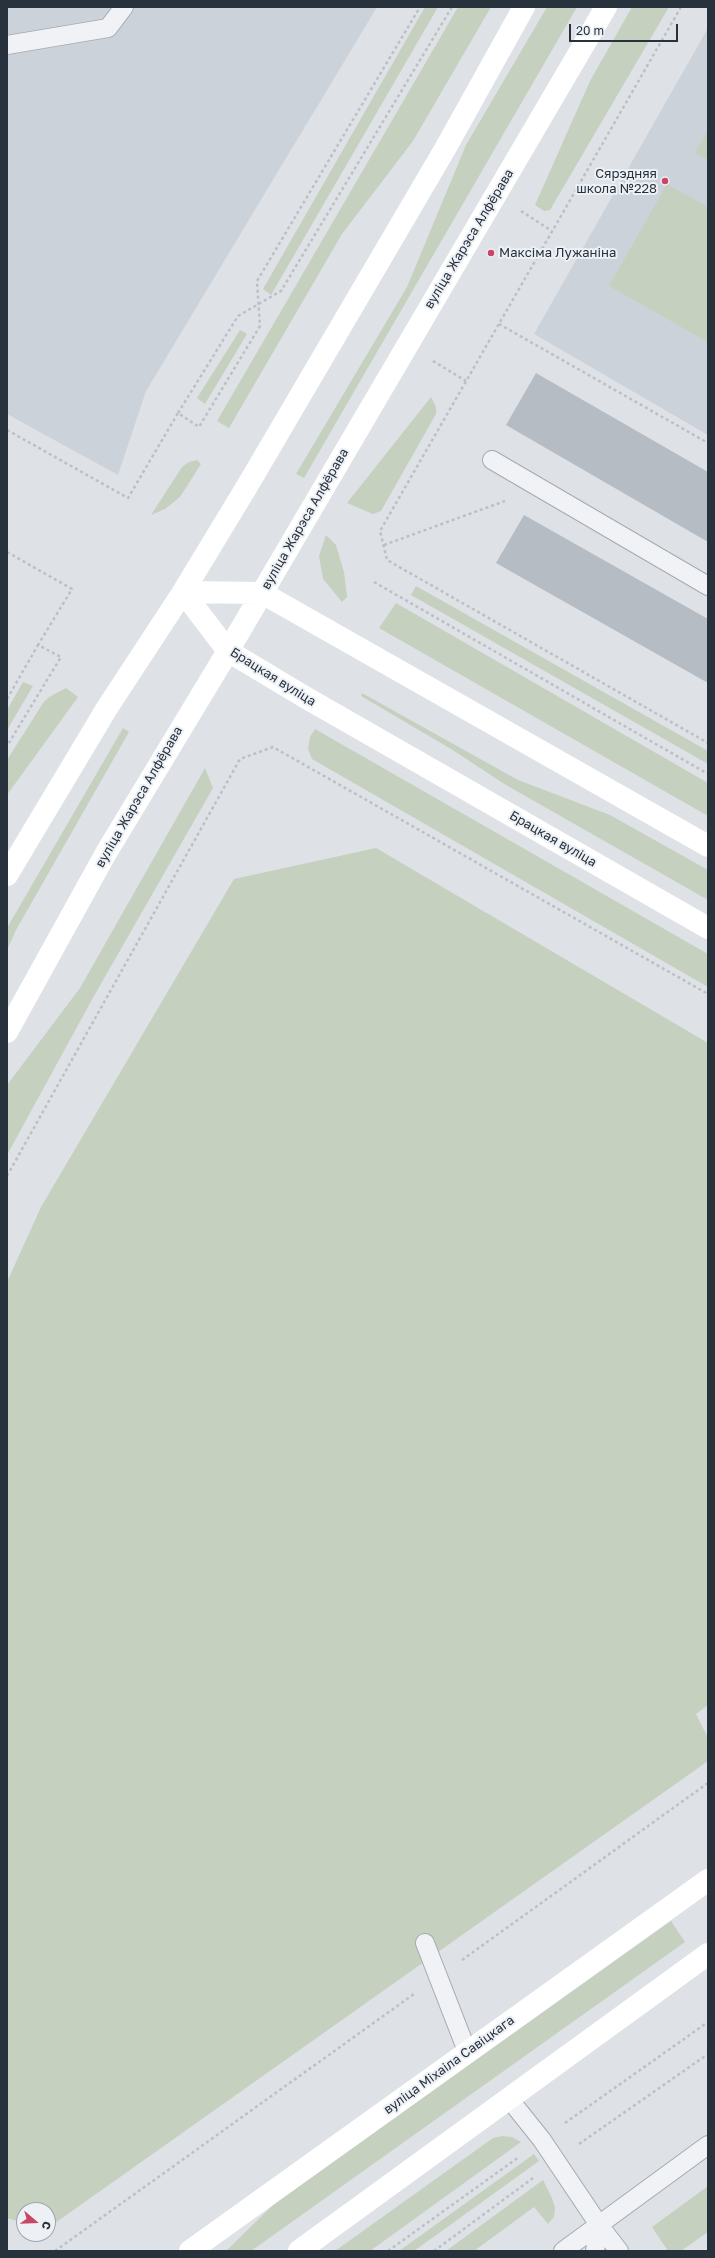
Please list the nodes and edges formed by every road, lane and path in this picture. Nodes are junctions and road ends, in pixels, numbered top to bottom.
1 (124, 7) edge
2 (420, 7) edge
3 (452, 7) edge
4 (524, 7) edge
5 (606, 7) edge
6 (681, 7) edge
7 (7, 45) edge
8 (258, 304) junction
9 (499, 324) junction
10 (178, 413) junction
11 (7, 430) edge
12 (708, 443) edge
13 (492, 460) dead end
14 (541, 488) junction
15 (384, 545) junction
16 (7, 552) edge
17 (374, 582) dead end
18 (708, 586) edge
19 (183, 592) junction
20 (262, 593) junction
21 (38, 644) junction
22 (228, 651) junction
23 (7, 699) edge
24 (708, 743) edge
25 (7, 746) edge
26 (708, 774) edge
27 (708, 846) edge
28 (7, 876) edge
29 (708, 928) edge
30 (708, 994) edge
31 (7, 1032) edge
32 (7, 1176) edge
33 (708, 1783) edge
34 (708, 1880) edge
35 (425, 1943) dead end
36 (708, 1954) edge
37 (439, 1976) junction
38 (469, 2051) junction
39 (510, 2100) junction
40 (708, 2145) edge
41 (599, 2224) junction
42 (55, 2251) edge
43 (190, 2251) edge
44 (299, 2251) edge
45 (564, 2251) edge
46 (595, 2251) edge
47 (619, 2251) edge

1 - 7 lane
2 - 8 path
3 - 8 path
4 - 19 street
5 - 20 street, вуліца Жарэса Алфёрава
6 - 9 path
8 - 10 path
8 - 10 path
9 - 12 path
9 - 15 path
10 - 11 path
13 - 14 lane
14 - 15 path
14 - 18 lane
15 - 24 path
16 - 21 path
17 - 26 path
19 - 20 street
19 - 22 street, Брацкая вуліца
19 - 28 street
20 - 22 street, вуліца Жарэса Алфёрава
20 - 27 street
21 - 23 path
21 - 25 path
22 - 29 street, Брацкая вуліца
22 - 31 street, вуліца Жарэса Алфёрава
30 - 32 path
33 - 37 path
34 - 38 street, вуліца Міхаіла Савіцкага
35 - 37 lane
36 - 39 street
37 - 38 lane
37 - 42 path
38 - 43 street, вуліца Міхаіла Савіцкага
39 - 41 lane
39 - 44 street
40 - 41 lane
41 - 45 lane
41 - 46 lane
41 - 47 lane

